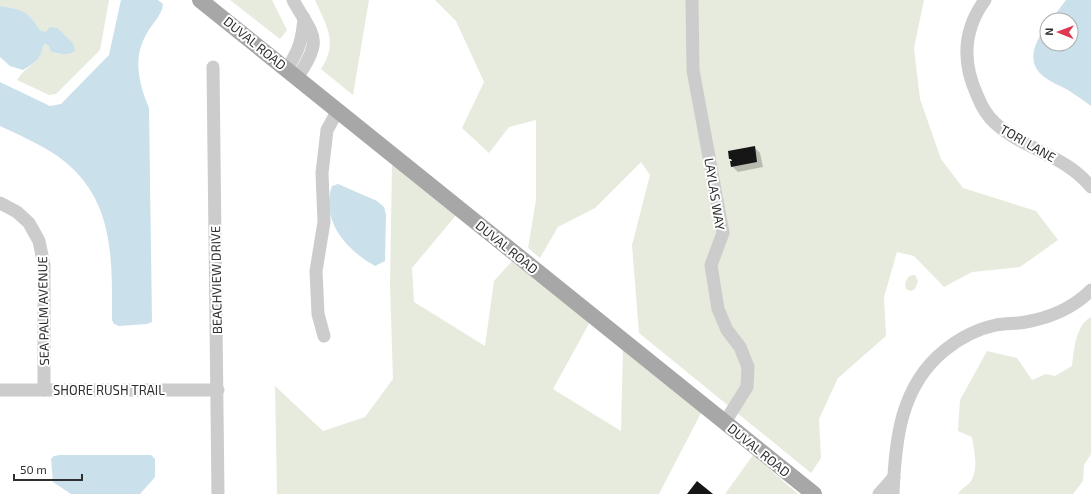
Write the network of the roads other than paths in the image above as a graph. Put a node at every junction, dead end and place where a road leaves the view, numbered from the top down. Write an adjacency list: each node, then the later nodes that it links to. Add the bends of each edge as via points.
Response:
1 (200, 0): 6 (main road, DUVAL ROAD)
2 (292, 0): 6 (street, via 314,34 310,58)
3 (692, 0): 15 (street, LAYLAS WAY, via 693,70 723,233 711,265 718,309 748,366 747,387)
4 (984, 0): 8 (street, TORI LANE, via 970,26 966,55 970,80 985,111 995,123 1068,166)
5 (213, 67): 14 (street, BEACHVIEW DRIVE)
6 (292, 73): 7 (main road, DUVAL ROAD)
7 (342, 113): 11 (street, via 330,122 327,130 322,173 324,222 316,271 318,314); 15 (main road, DUVAL ROAD)
8 (1091, 187)
9 (0, 203): 13 (street, SEA PALM AVENUE, via 17,212 29,223 39,241 44,265)
10 (1091, 290): 16 (street, via 1078,301 1049,316 994,326 970,334 937,356 920,377 906,405 896,442)
11 (324, 336)
12 (0, 390): 13 (street, SHORE RUSH TRAIL)
13 (44, 390): 14 (street, SHORE RUSH TRAIL)
14 (218, 390): 17 (street, BEACHVIEW DRIVE)
15 (725, 422): 18 (main road, DUVAL ROAD)
16 (894, 477): 19 (street); 20 (street)
17 (218, 494)
18 (814, 494)
19 (879, 494)
20 (893, 494)

